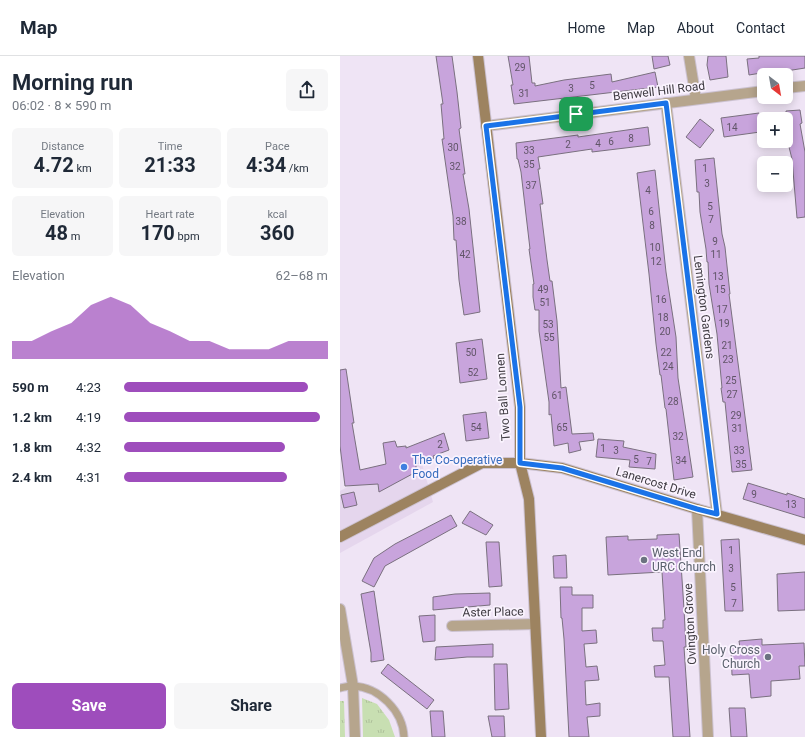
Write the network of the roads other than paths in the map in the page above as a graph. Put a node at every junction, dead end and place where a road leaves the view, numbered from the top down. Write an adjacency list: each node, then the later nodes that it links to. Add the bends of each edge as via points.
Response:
1 (478, 56): 8 (main road, Two Ball Lonnen)
2 (689, 56): 6 (street)
3 (805, 86): 4 (street)
4 (793, 87)
5 (757, 92): 6 (street, Benwell Hill Road)
6 (696, 99): 7 (street, Benwell Hill Road)
7 (666, 103): 8 (street, Benwell Hill Road); 11 (street, Lemington Gardens)
8 (486, 126): 9 (main road, Two Ball Lonnen, via 520,407)
9 (520, 463): 10 (main road, Lanercost Drive, via 562,468); 12 (main road, Lanercost Drive, via 482,464); 15 (main road, Two Ball Lonnen, via 529,499)
10 (697, 509): 11 (main road, Lanercost Drive); 22 (street, Ovington Grove)
11 (717, 514): 13 (main road, Lanercost Drive)
12 (340, 537)
13 (805, 540)
14 (340, 609): 17 (street)
15 (535, 624): 16 (street, Aster Place); 21 (main road, Two Ball Lonnen)
16 (452, 626)
17 (353, 686): 18 (lane); 19 (street); 20 (lane, via 371,690 386,699 398,713)
18 (340, 688)
19 (355, 737)
20 (404, 737)
21 (541, 737)
22 (708, 737)

